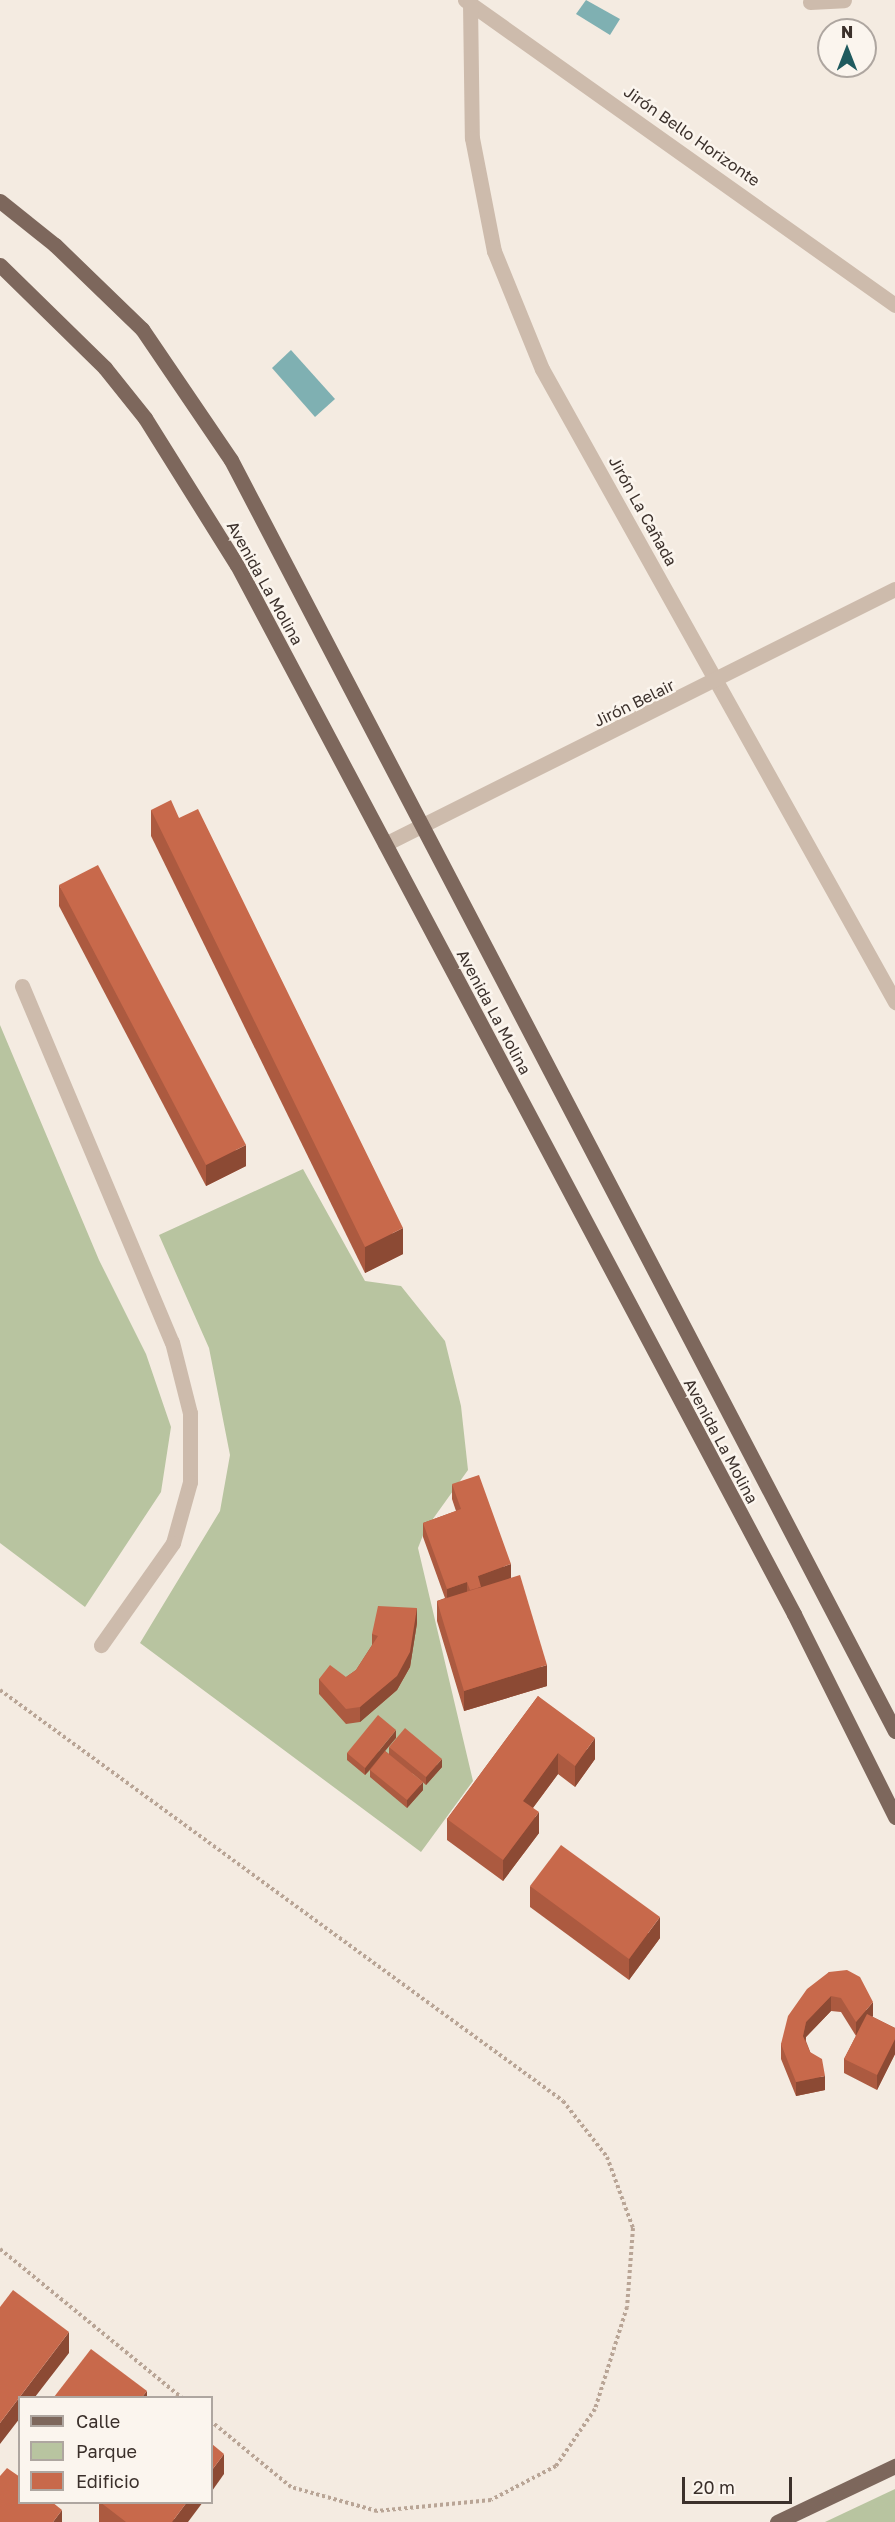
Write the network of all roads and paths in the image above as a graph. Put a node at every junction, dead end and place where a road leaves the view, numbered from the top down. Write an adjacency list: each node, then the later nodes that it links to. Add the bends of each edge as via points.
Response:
1 (844, 0): 3 (street)
2 (468, 1): 6 (street, Jirón Bello Horizonte); 8 (street, Jirón La Cañada, via 472,138 494,250 542,369)
3 (810, 2)
4 (0, 201): 9 (main road, Avenida La Molina, via 97,283 172,370 261,512)
5 (0, 266): 10 (main road, Avenida La Molina, via 72,333 145,418 237,565)
6 (895, 306)
7 (895, 589): 8 (street, Jirón Belair)
8 (718, 681): 9 (street, Jirón Belair); 12 (street, Jirón La Cañada)
9 (422, 825): 10 (street, Jirón Belair); 15 (main road, Avenida La Molina)
10 (385, 844): 16 (main road, Avenida La Molina, via 794,1614)
11 (22, 986): 13 (street, via 172,1342 190,1413 190,1482 173,1543)
12 (895, 1002)
13 (100, 1645)
14 (0, 1690): 19 (path, via 562,2101 607,2157 633,2228 627,2307 595,2409 556,2466 491,2500 377,2511 291,2487)
15 (895, 1731)
16 (895, 1817)
17 (0, 2249): 18 (path)
18 (181, 2396)
19 (213, 2423)
20 (895, 2466): 21 (main road)
21 (777, 2522)

